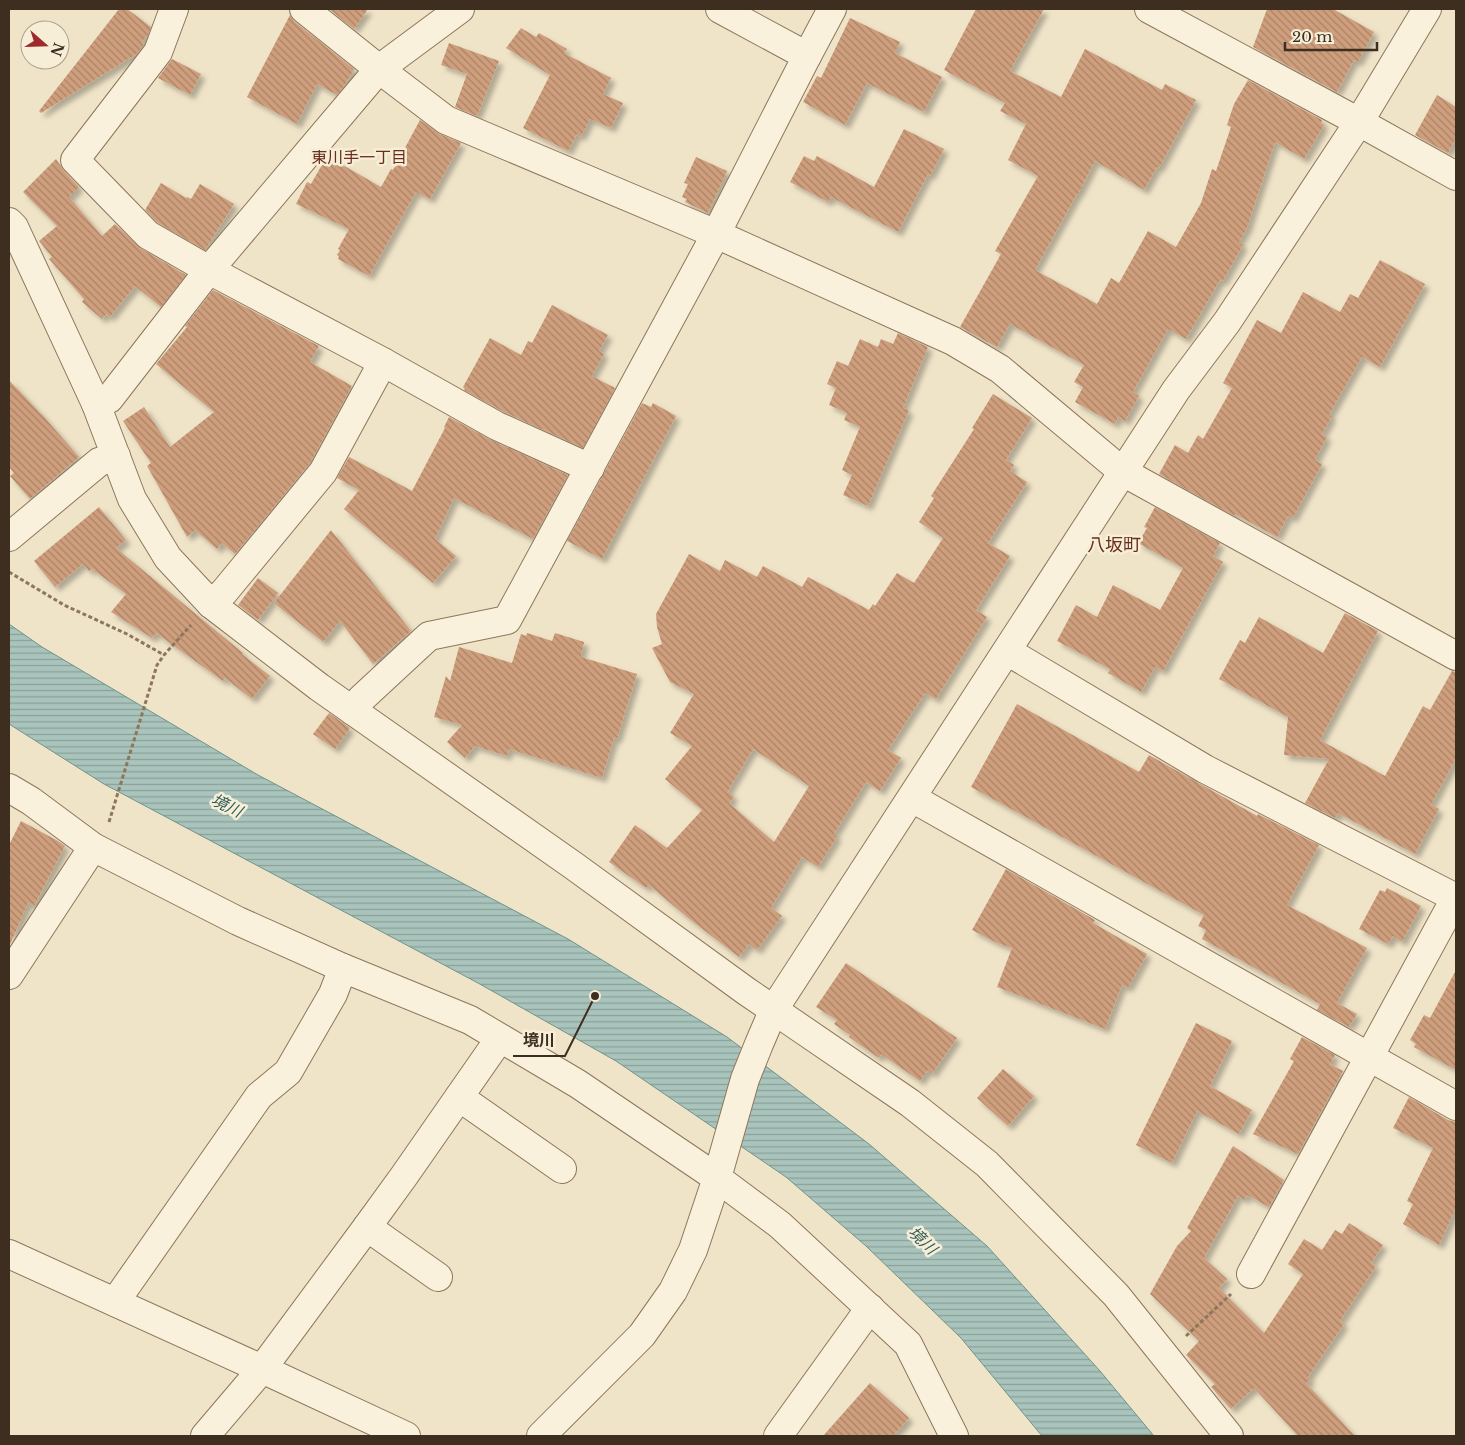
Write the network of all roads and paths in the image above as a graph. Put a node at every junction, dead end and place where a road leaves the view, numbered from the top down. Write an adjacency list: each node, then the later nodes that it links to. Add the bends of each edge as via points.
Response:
1 (174, 9): 14 (street, via 158,52 75,160 148,235)
2 (304, 9): 9 (street)
3 (460, 9): 9 (street)
4 (720, 9): 8 (street)
5 (832, 9): 8 (street)
6 (1149, 9): 10 (street)
7 (1427, 9): 10 (street)
8 (807, 56): 13 (street)
9 (379, 69): 13 (street, via 446,120); 14 (street)
10 (1359, 122): 11 (street); 19 (street)
11 (1456, 176)
12 (9, 222): 16 (street)
13 (716, 234): 18 (street); 19 (street, via 953,341 1000,369)
14 (209, 270): 15 (street); 16 (street, via 110,398)
15 (383, 362): 18 (street, via 497,426); 22 (street, via 324,472)
16 (96, 404): 17 (street)
17 (116, 456): 20 (street, via 99,462); 22 (street, via 132,499 168,558)
18 (590, 468): 26 (street, via 507,620 429,636 361,699)
19 (1123, 472): 23 (street); 25 (street)
20 (9, 538)
21 (9, 572): 24 (path, via 64,605)
22 (211, 604): 24 (path); 26 (street)
23 (1007, 651): 28 (street); 30 (street, via 1205,769)
24 (164, 655): 29 (path, via 157,666)
25 (1456, 656)
26 (354, 711): 33 (street)
27 (9, 788): 29 (street)
28 (912, 798): 33 (street); 35 (street)
29 (100, 838): 31 (street, via 238,921); 32 (street)
30 (1456, 898): 35 (street)
31 (343, 968): 34 (street, via 470,1020); 44 (street, via 333,994 288,1072 259,1096)
32 (9, 975)
33 (774, 1009): 39 (street, via 746,1079); 46 (street, via 910,1103 987,1164 1116,1296)
34 (500, 1038): 36 (street); 39 (street)
35 (1369, 1057): 37 (street); 42 (street)
36 (459, 1097): 38 (street); 40 (street)
37 (1456, 1106)
38 (562, 1169)
39 (719, 1170): 45 (street); 50 (street, via 693,1250 673,1291 642,1335)
40 (367, 1227): 43 (street); 47 (street)
41 (9, 1254): 44 (street)
42 (1251, 1274): 46 (path)
43 (438, 1278)
44 (115, 1302): 47 (street)
45 (870, 1308): 51 (street); 52 (street, via 908,1344)
46 (1166, 1356): 53 (street)
47 (262, 1369): 48 (street); 49 (street)
48 (205, 1436)
49 (406, 1436)
50 (541, 1436)
51 (778, 1436)
52 (954, 1436)
53 (1229, 1436)

